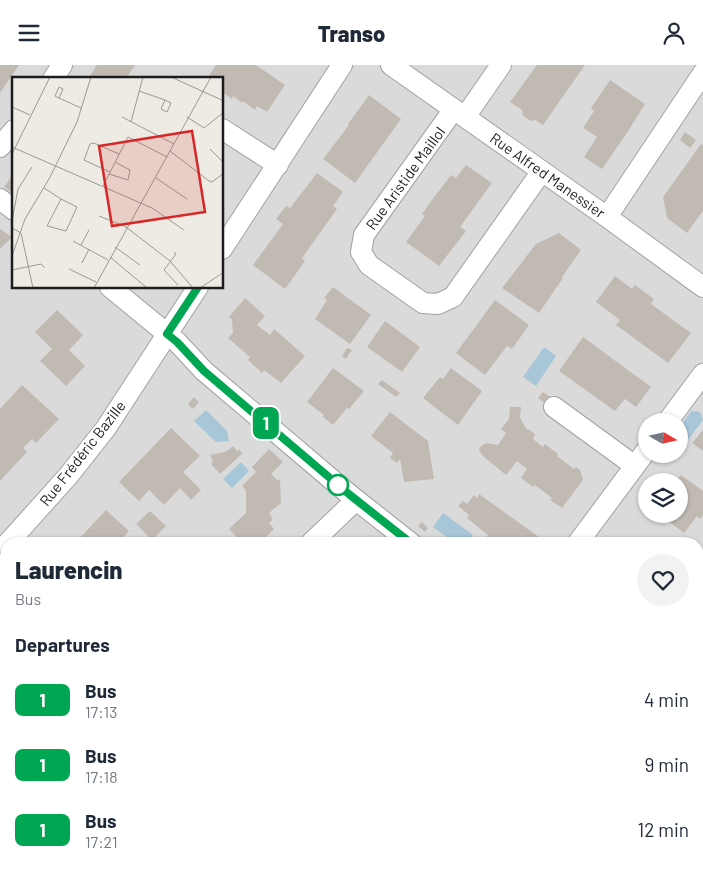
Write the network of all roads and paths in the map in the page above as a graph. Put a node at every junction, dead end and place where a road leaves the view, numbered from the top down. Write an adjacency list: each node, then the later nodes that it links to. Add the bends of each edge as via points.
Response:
1 (62, 65): 6 (street)
2 (342, 65): 11 (street)
3 (391, 65): 7 (street, Rue Alfred Manessier)
4 (501, 65): 7 (street, Rue Aristide Maillol)
5 (703, 73): 15 (street)
6 (54, 77)
7 (460, 113): 12 (street, Rue Alfred Manessier); 12 (street, Rue Aristide Maillol, via 364,235 361,252 369,265 423,303 438,304 454,297)
8 (224, 130): 11 (street)
9 (12, 132): 10 (street)
10 (0, 147)
11 (278, 165): 16 (street)
12 (542, 171): 15 (street, Rue Alfred Manessier)
13 (0, 199): 14 (street)
14 (12, 208)
15 (607, 217): 17 (street, Rue Alfred Manessier)
16 (224, 246)
17 (703, 287)
18 (112, 289): 20 (street)
19 (197, 289): 20 (street, Rue Frédéric Bazille)
20 (167, 334): 26 (street, via 204,371); 27 (street, Rue Frédéric Bazille, via 106,428)
21 (703, 373): 23 (street)
22 (554, 407): 24 (street)
23 (674, 413)
24 (638, 457)
25 (638, 463): 30 (street)
26 (356, 500): 28 (street); 29 (street)
27 (13, 537)
28 (317, 537)
29 (403, 537)
30 (582, 537)

